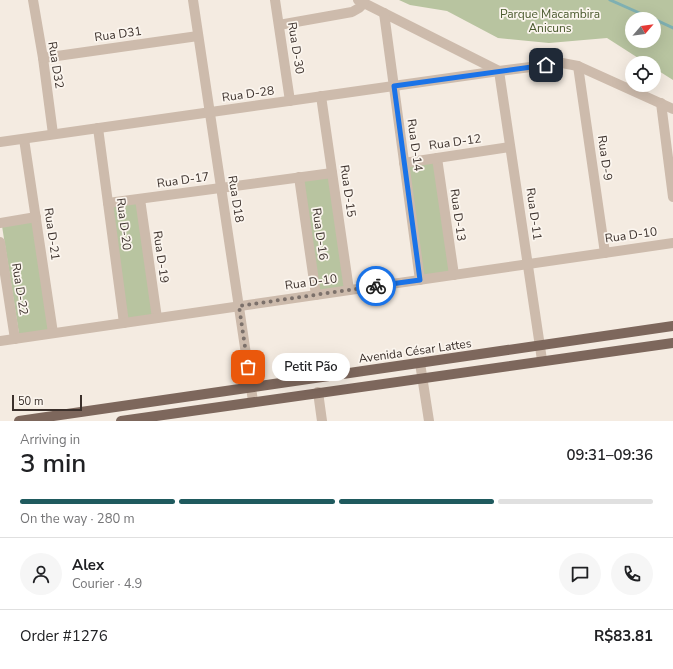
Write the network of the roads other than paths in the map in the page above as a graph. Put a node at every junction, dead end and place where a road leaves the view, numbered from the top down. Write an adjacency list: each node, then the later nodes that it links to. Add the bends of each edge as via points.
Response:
1 (33, 0): 8 (street, Rua D32)
2 (192, 0): 7 (street, Rua D18)
3 (275, 0): 6 (street, Rua D-30)
4 (361, 2): 5 (street); 6 (street, via 359,8 352,12)
5 (384, 13): 10 (street); 11 (street, Rua D-14)
6 (279, 25): 13 (street, Rua D-30)
7 (198, 36): 8 (street, Rua D31); 16 (street, Rua D18)
8 (43, 58): 18 (street, Rua D32)
9 (578, 66): 10 (street, Rua D-28, via 562,63); 14 (street, Rua D-28); 35 (street, Rua D-9)
10 (499, 71): 11 (street, Rua D-28); 21 (street, Rua D-11)
11 (394, 86): 12 (street, Rua D-28); 23 (street, Rua D-14)
12 (321, 96): 13 (street, Rua D-28); 25 (street, Rua D-15)
13 (290, 101): 16 (street, Rua D-28)
14 (661, 103): 15 (street, Rua D-28); 24 (street)
15 (673, 109)
16 (210, 112): 17 (street, Rua D-28); 27 (street, Rua D18)
17 (98, 128): 18 (street, Rua D-28); 30 (street, Rua D-20)
18 (53, 134): 19 (street, Rua D-28)
19 (24, 139): 20 (street, Rua D-28); 31 (street, Rua D-21)
20 (0, 142)
21 (510, 147): 22 (street, Rua D-12); 36 (street, Rua D-11)
22 (437, 158): 23 (street, Rua D-12); 37 (street, Rua D-13)
23 (404, 163): 38 (street, Rua D-14)
24 (671, 168): 28 (street)
25 (332, 173): 26 (street, Rua D-17); 39 (street, Rua D-15)
26 (299, 177): 27 (street, Rua D-17); 40 (street, Rua D-16)
27 (221, 188): 29 (street, Rua D-17); 41 (street, Rua D18)
28 (673, 197)
29 (140, 199): 30 (street, Rua D-17); 42 (street, Rua D-19)
30 (108, 203): 43 (street, Rua D-20)
31 (36, 218): 32 (street); 45 (street, Rua D-21)
32 (0, 223)
33 (0, 242): 46 (street, Rua D-22)
34 (673, 242): 35 (street, Rua D-10)
35 (605, 252): 36 (street, Rua D-10)
36 (528, 264): 37 (street, Rua D-10); 49 (street, Rua D-11)
37 (454, 275): 38 (street, Rua D-10)
38 (420, 280): 39 (street, Rua D-10)
39 (349, 290): 40 (street, Rua D-10)
40 (316, 295): 41 (street, Rua D-10)
41 (239, 306): 42 (street, Rua D-10); 53 (street, Rua D18)
42 (157, 318): 43 (street, Rua D-10)
43 (124, 323): 45 (street, Rua D-10)
44 (673, 326): 49 (main road, Avenida César Lattes)
45 (53, 333): 46 (street, Rua D-10)
46 (15, 339): 47 (street, Rua D-10)
47 (0, 341)
48 (673, 343): 50 (main road)
49 (540, 345): 50 (street, Rua D-11); 51 (main road, Avenida César Lattes)
50 (542, 360): 52 (main road)
51 (420, 363): 52 (street); 53 (main road, Avenida César Lattes)
52 (422, 378): 54 (main road); 60 (street)
53 (251, 387): 55 (street, Rua D18); 56 (main road, Avenida César Lattes)
54 (318, 392): 55 (main road); 59 (street)
55 (254, 401): 58 (main road)
56 (46, 419): 57 (main road, Avenida César Lattes)
57 (19, 421)
58 (121, 421)
59 (322, 421)
60 (429, 421)

